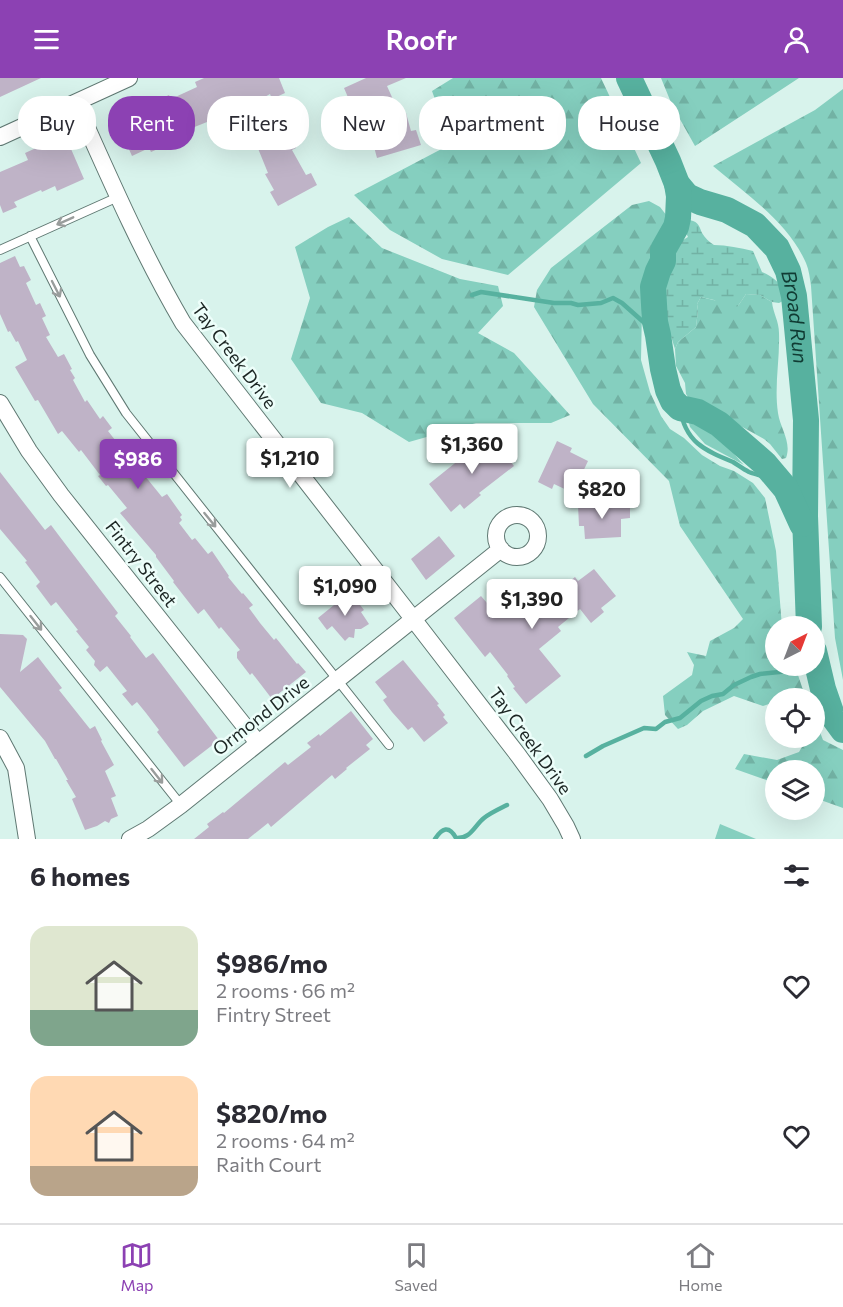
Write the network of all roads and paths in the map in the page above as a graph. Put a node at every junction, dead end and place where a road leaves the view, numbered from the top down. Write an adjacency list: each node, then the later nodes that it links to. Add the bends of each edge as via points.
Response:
1 (129, 78): 2 (street)
2 (91, 96)
3 (18, 129): 4 (street)
4 (0, 137)
5 (96, 148): 6 (street, Tay Creek Drive)
6 (118, 197): 7 (lane, one-way to 7); 12 (street, Tay Creek Drive, via 183,323)
7 (30, 236): 8 (lane); 13 (lane, one-way to 13, via 90,355 126,413)
8 (0, 250)
9 (0, 403): 15 (street, Fintry Street, via 61,495)
10 (501, 549): 12 (street, Ormond Drive)
11 (0, 577): 17 (lane, one-way to 17)
12 (414, 620): 13 (street, Ormond Drive); 20 (street, Tay Creek Drive, via 550,799)
13 (338, 680): 15 (street, Ormond Drive); 16 (lane)
14 (0, 738): 18 (street, via 16,768)
15 (258, 743): 17 (street, Ormond Drive)
16 (389, 745)
17 (181, 805): 19 (street, Ormond Drive)
18 (27, 839)
19 (130, 839)
20 (572, 839)

